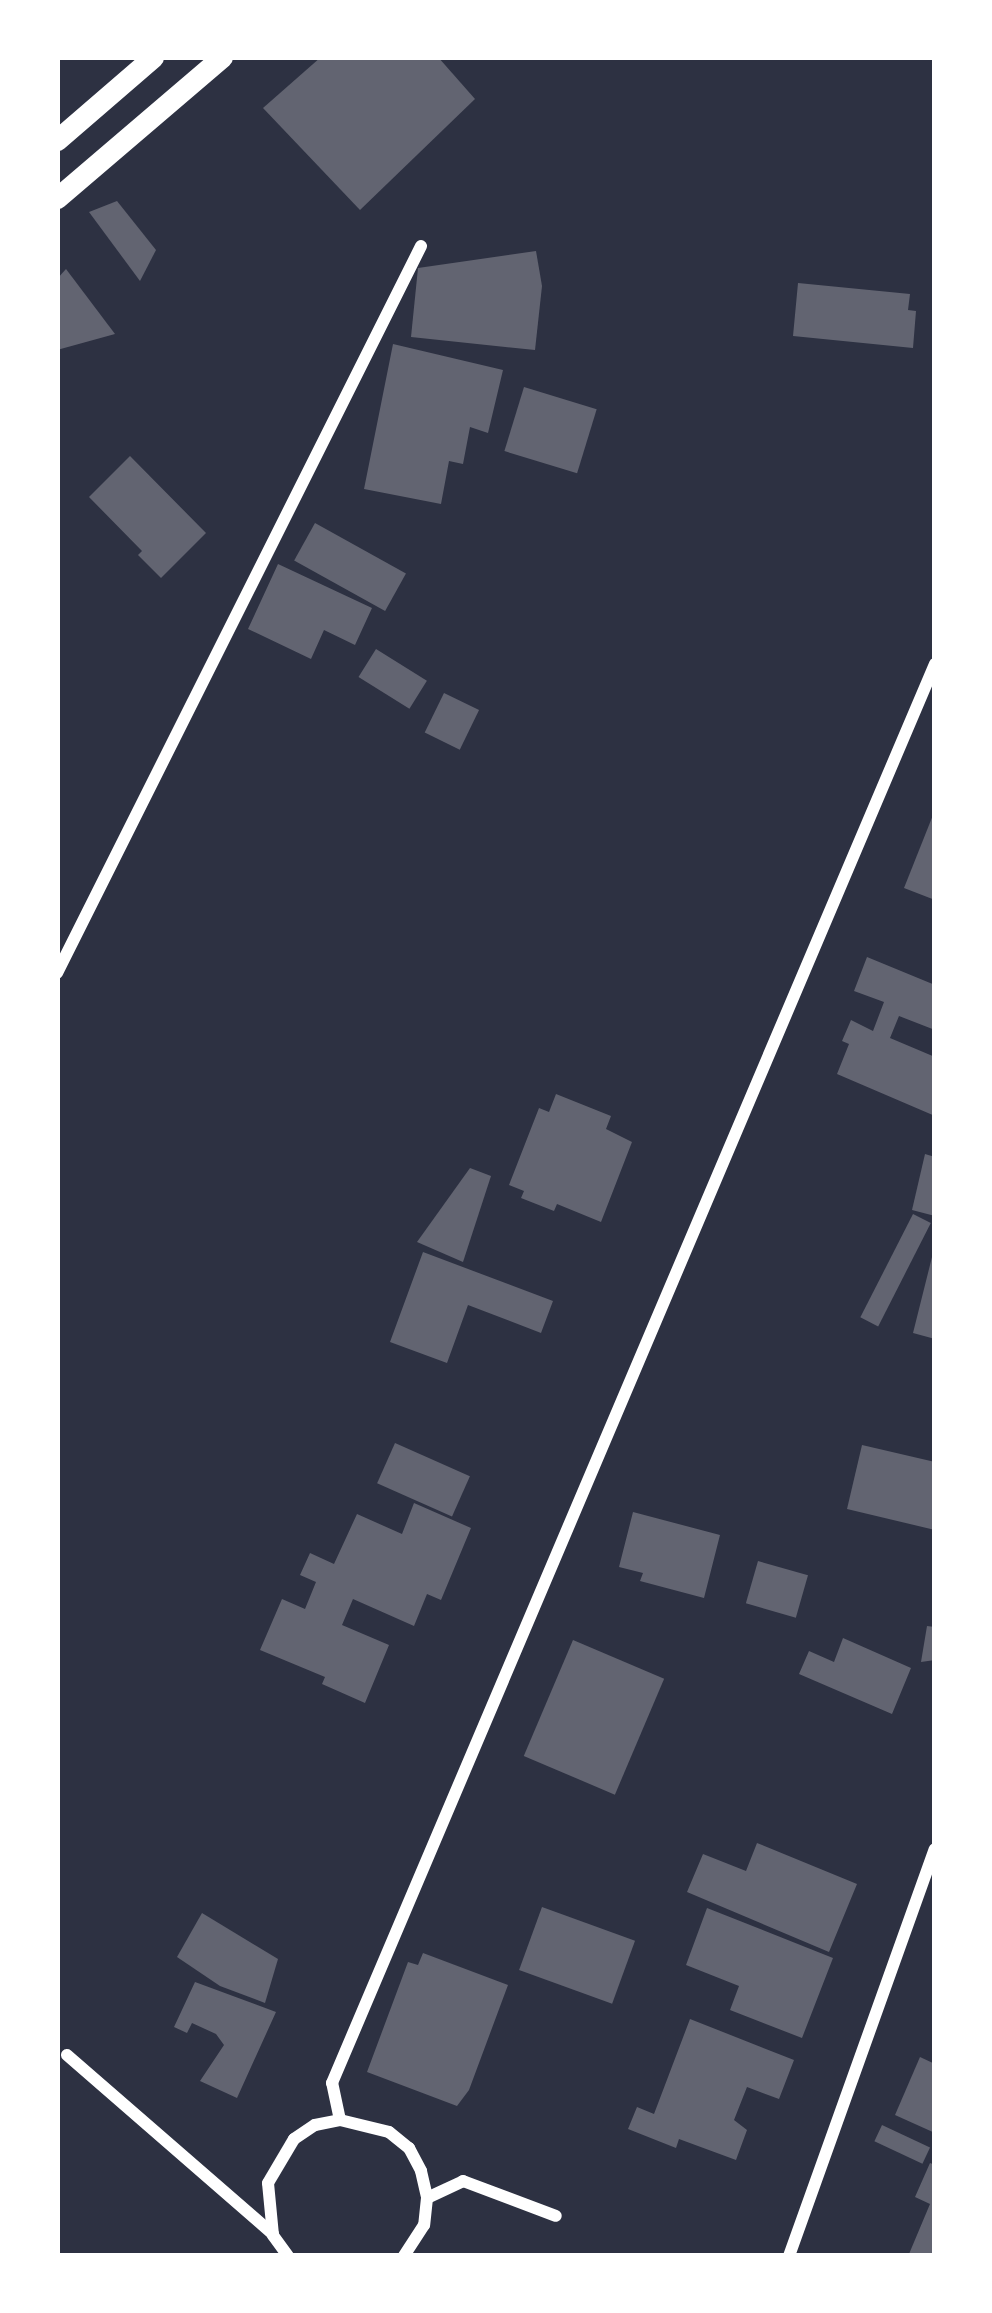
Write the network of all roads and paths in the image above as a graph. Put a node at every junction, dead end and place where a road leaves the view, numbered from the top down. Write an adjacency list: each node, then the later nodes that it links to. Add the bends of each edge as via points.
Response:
1 (153, 57): 3 (street)
2 (222, 57): 4 (street)
3 (57, 140)
4 (57, 198)
5 (421, 246): 7 (street)
6 (935, 664): 10 (street, via 332,2083)
7 (57, 973)
8 (935, 1849): 16 (street)
9 (67, 2055): 13 (street)
10 (340, 2120): 11 (street, via 389,2132 409,2148); 13 (street, via 315,2126 277,2159 268,2182)
11 (427, 2198): 12 (street, via 463,2181); 15 (street, via 424,2225)
12 (556, 2216)
13 (273, 2235): 14 (street)
14 (288, 2256)
15 (404, 2256)
16 (789, 2256)

